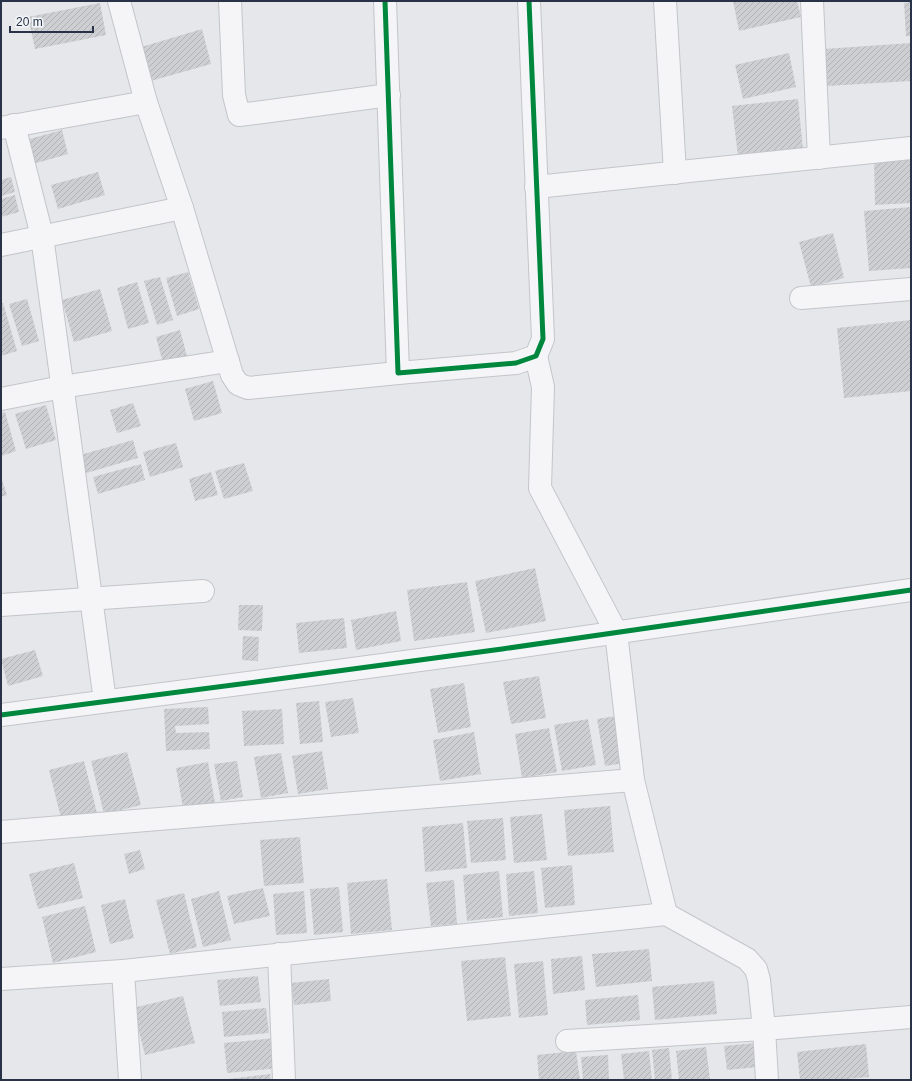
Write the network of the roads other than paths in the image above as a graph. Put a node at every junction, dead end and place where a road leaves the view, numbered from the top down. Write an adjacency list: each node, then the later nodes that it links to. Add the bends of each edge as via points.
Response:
1 (119, 1): 8 (street)
2 (230, 1): 7 (street, via 234,95 239,115)
3 (385, 1): 7 (street)
4 (529, 1): 13 (street)
5 (665, 1): 12 (street)
6 (812, 1): 11 (street)
7 (389, 95): 21 (street)
8 (146, 102): 9 (street); 14 (street)
9 (7, 127): 15 (street)
10 (911, 148): 11 (street)
11 (819, 158): 12 (street)
12 (675, 173): 13 (street)
13 (536, 187): 19 (street, via 543,339)
14 (182, 208): 15 (street); 20 (street)
15 (42, 236): 16 (street); 22 (street)
16 (1, 245)
17 (911, 289): 18 (street)
18 (801, 298)
19 (536, 356): 21 (street, via 516,363); 28 (street, via 543,387 540,488)
20 (228, 361): 21 (street, via 238,384 248,388); 22 (street)
21 (398, 374)
22 (62, 387): 23 (street); 26 (street)
23 (1, 399)
24 (911, 590): 28 (street)
25 (203, 591): 26 (street)
26 (91, 599): 27 (street); 29 (street)
27 (1, 605)
28 (616, 632): 29 (street); 31 (street)
29 (105, 701): 30 (street)
30 (1, 715)
31 (633, 780): 32 (street); 33 (street)
32 (1, 832)
33 (666, 914): 34 (street); 38 (street, via 747,959 756,969)
34 (279, 954): 35 (street); 41 (street)
35 (123, 971): 36 (street); 40 (street)
36 (1, 979)
37 (911, 1017): 38 (street)
38 (764, 1029): 39 (street); 42 (street)
39 (567, 1041)
40 (130, 1080)
41 (284, 1080)
42 (766, 1080)

